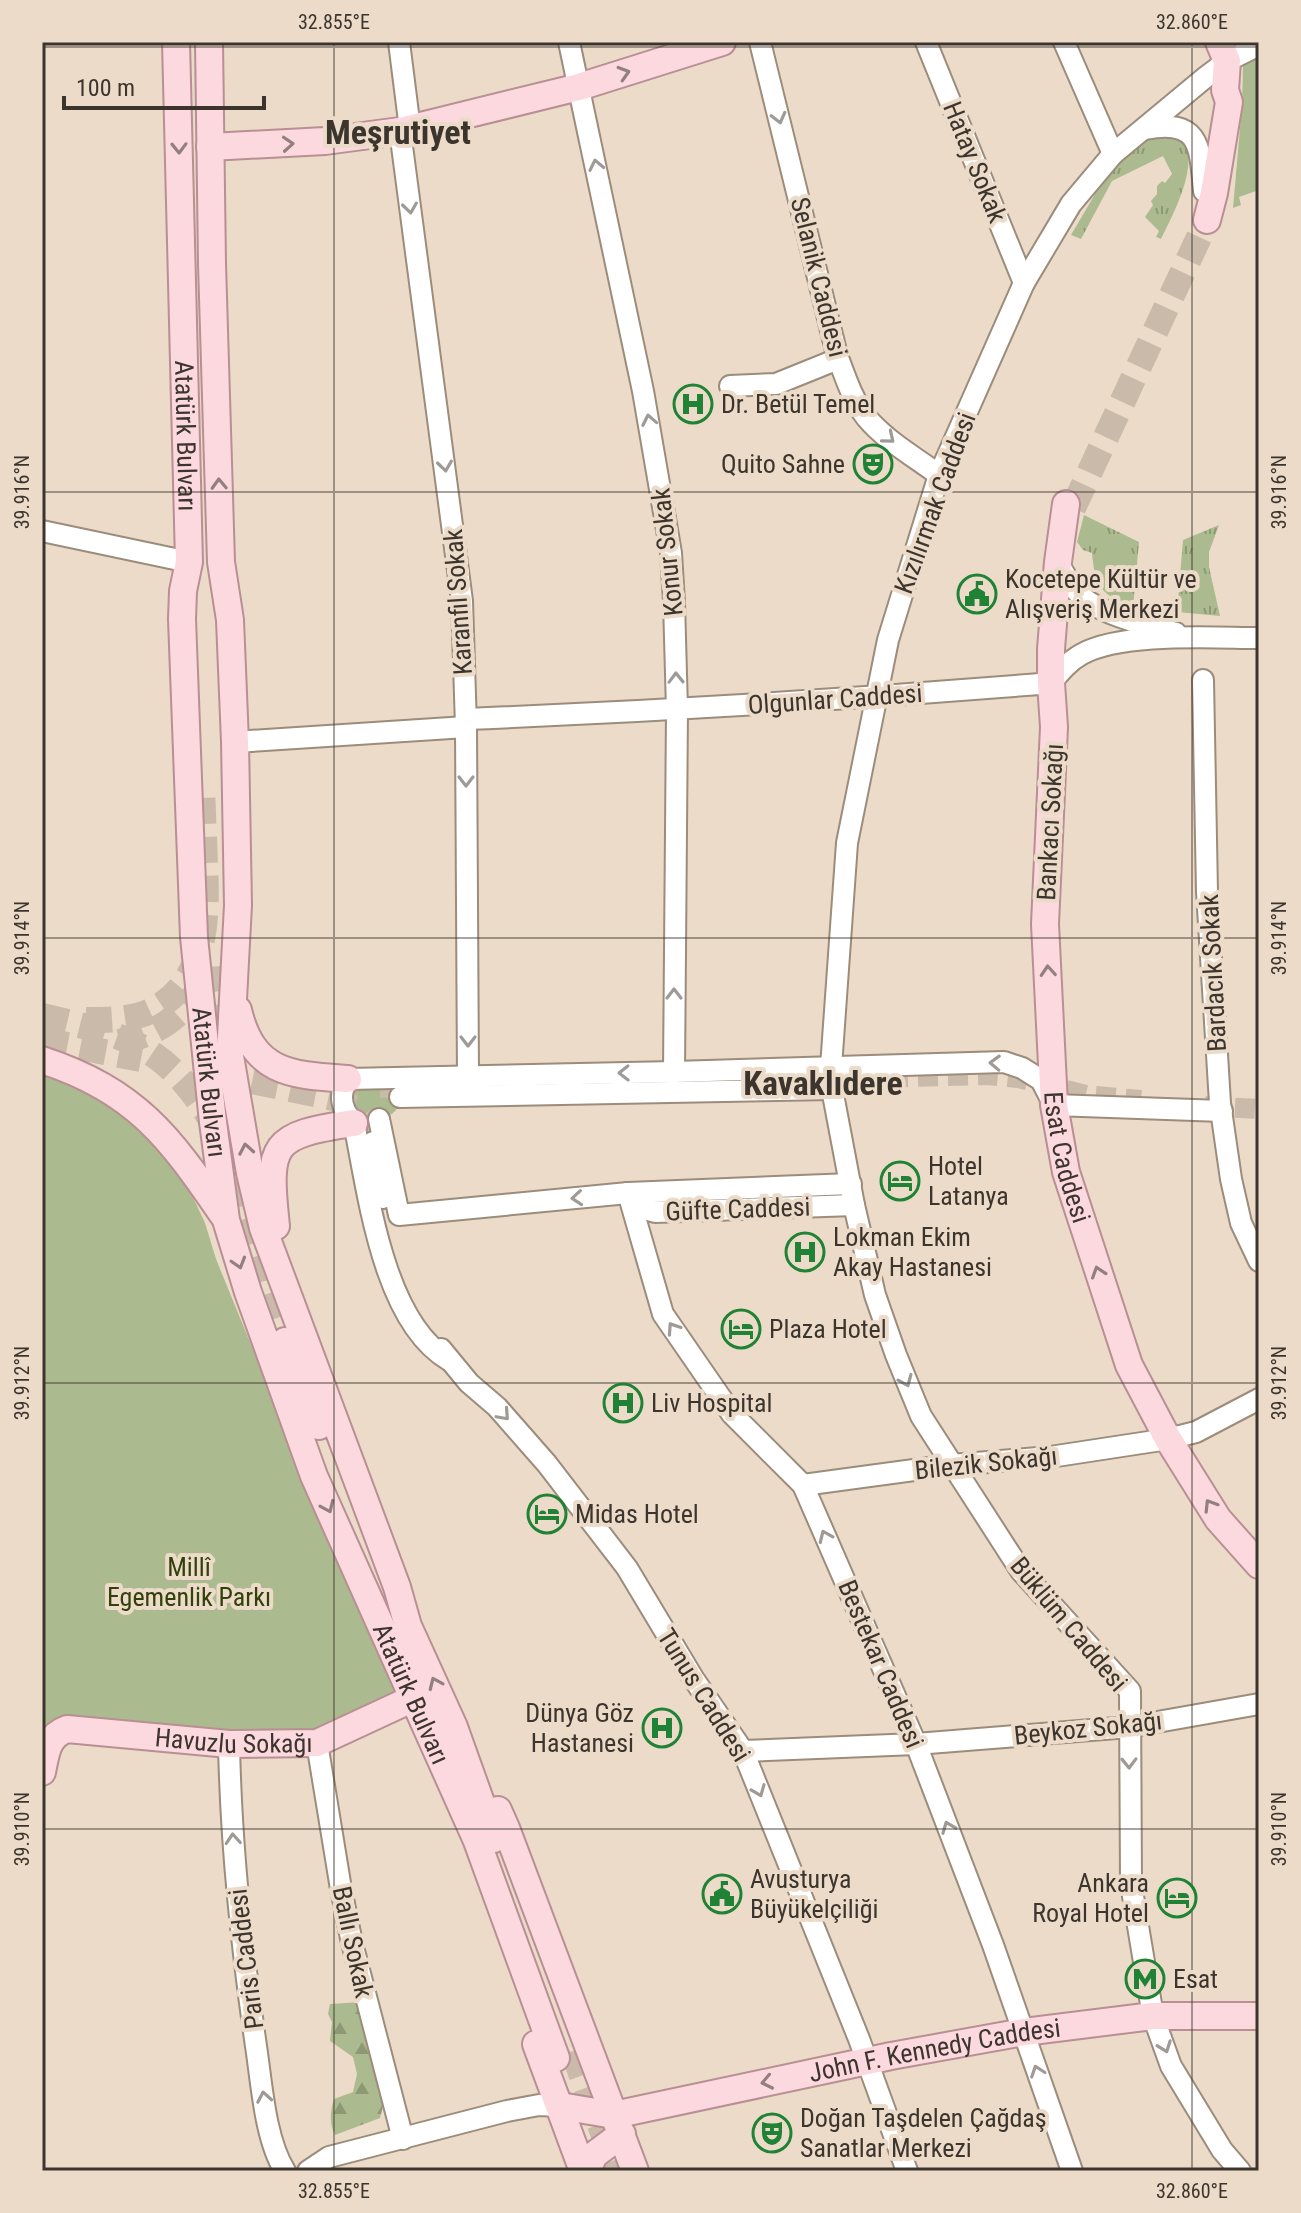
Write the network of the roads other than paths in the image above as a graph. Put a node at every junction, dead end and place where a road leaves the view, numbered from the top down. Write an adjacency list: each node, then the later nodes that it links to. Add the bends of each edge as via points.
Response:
1 (176, 42): 25 (main road, Atatürk Bulvarı, one-way to 25)
2 (209, 42): 15 (main road, Atatürk Bulvarı)
3 (399, 42): 14 (street, Karanfil Sokak)
4 (569, 42): 11 (street, Konur Sokak)
5 (722, 42): 11 (main road, one-way to 5)
6 (760, 42): 19 (street, Selanik Caddesi, one-way to 19)
7 (926, 42): 18 (street, Hatay Sokak)
8 (1064, 42): 16 (street)
9 (1259, 45): 10 (street, Kızılırmak Caddesi)
10 (1223, 51): 12 (main road); 13 (street, Kızılırmak Caddesi)
11 (579, 87): 14 (main road); 32 (street, Konur Sokak, one-way to 11, via 671,553 658,469)
12 (1225, 90): 17 (main road); 17 (main road, via 1229,102 1214,193 1202,221)
13 (1144, 129): 16 (street, Kızılırmak Caddesi); 17 (street, via 1170,125 1187,132 1200,153)
14 (405, 130): 15 (main road, one-way to 14, via 325,141); 33 (street, Karanfil Sokak, one-way to 33, via 460,579)
15 (210, 147): 26 (main road, Atatürk Bulvarı, one-way to 15)
16 (1113, 154): 18 (street, Kızılırmak Caddesi, via 1071,204)
17 (1204, 191)
18 (1024, 283): 21 (street, Kızılırmak Caddesi)
19 (838, 359): 20 (street, via 776,384); 21 (street, Selanik Caddesi, one-way to 21, via 865,415)
20 (730, 386)
21 (939, 475): 31 (street, Kızılırmak Caddesi)
22 (1069, 506): 24 (main road, Bankacı Sokağı)
23 (42, 531): 25 (street)
24 (1060, 551): 27 (street, via 1072,586 1090,602); 30 (main road, Bankacı Sokağı)
25 (189, 562): 35 (main road); 54 (main road, Atatürk Bulvarı, via 182,619 194,937)
26 (221, 562): 34 (main road, Atatürk Bulvarı, via 230,620); 36 (main road, via 216,622 224,884)
27 (1192, 637): 28 (street); 30 (street, via 1098,647 1072,660)
28 (1259, 638)
29 (1203, 680): 47 (street, Bardacık Sokak, via 1207,892)
30 (1051, 683): 31 (street, Olgunlar Caddesi); 46 (main road, Bankacı Sokağı, one-way to 30, via 1045,924 1054,727)
31 (875, 698): 32 (street, Olgunlar Caddesi); 39 (street, Kızılırmak Caddesi, via 847,843)
32 (677, 710): 33 (street, Olgunlar Caddesi); 40 (street, Konur Sokak, one-way to 32)
33 (466, 723): 34 (street, Olgunlar Caddesi); 41 (street, Karanfil Sokak, one-way to 41)
34 (235, 742): 37 (main road, Atatürk Bulvarı, via 238,905)
35 (202, 788)
36 (216, 952)
37 (232, 982): 43 (main road, via 248,1041 268,1062 302,1075); 56 (main road, Atatürk Bulvarı, one-way to 37, via 256,1202 230,1056)
38 (42, 1060): 54 (main road, via 102,1084 141,1112 189,1165)
39 (831, 1067): 40 (street, Esat Caddesi); 44 (street, Kızılırmak Caddesi); 46 (street, Esat Caddesi, one-way to 39, via 1041,1080 1004,1062)
40 (674, 1072): 41 (street, Esat Caddesi, one-way to 41)
41 (468, 1077): 42 (street, Esat Caddesi)
42 (381, 1078): 43 (street, Esat Caddesi); 45 (street)
43 (348, 1079): 48 (street, via 343,1086 344,1111)
44 (832, 1089): 45 (street); 50 (street, Büklüm Caddesi)
45 (400, 1097): 48 (street, via 399,1108 391,1114)
46 (1054, 1105): 47 (street); 62 (main road, Esat Caddesi, one-way to 46, via 1129,1365 1066,1172)
47 (1222, 1111): 55 (street, Bardacık Sokak, via 1241,1223)
48 (366, 1121): 51 (street, Güfte Caddesi, one-way to 48, via 399,1215); 56 (main road, via 294,1135 277,1154 271,1170); 60 (street, Tunus Caddesi, via 383,1259 408,1318 434,1352)
49 (373, 1142): 60 (street, Tunus Caddesi, via 394,1257 416,1312)
50 (851, 1184): 52 (street, Güfte Caddesi); 53 (street, Büklüm Caddesi)
51 (628, 1193): 52 (street, Güfte Caddesi); 64 (street, Bestekar Caddesi, one-way to 51, via 732,1414 663,1314)
52 (738, 1200): 53 (street, Güfte Caddesi)
53 (854, 1205): 63 (street, Büklüm Caddesi, one-way to 63, via 875,1295 896,1355 921,1416)
54 (226, 1220): 58 (main road, Atatürk Bulvarı, one-way to 58)
55 (1259, 1261)
56 (281, 1277): 57 (main road, Atatürk Bulvarı)
57 (295, 1312): 58 (main road, via 273,1311); 66 (main road, Atatürk Bulvarı)
58 (260, 1326): 67 (main road, Atatürk Bulvarı, one-way to 67, via 314,1476)
59 (285, 1341): 66 (main road, via 382,1589)
60 (449, 1360): 73 (street, Tunus Caddesi, one-way to 73, via 547,1464 627,1568)
61 (1259, 1399): 62 (street, Bilezik Sokağı, via 1196,1432)
62 (1168, 1439): 63 (street, Bilezik Sokağı); 65 (main road, Esat Caddesi, one-way to 62, via 1218,1519)
63 (951, 1465): 64 (street, Bilezik Sokağı); 69 (street, Büklüm Caddesi, via 1021,1571 1130,1691)
64 (803, 1485): 72 (street, Bestekar Caddesi, one-way to 64)
65 (1259, 1565)
66 (408, 1626): 78 (main road, Atatürk Bulvarı, one-way to 66, via 506,1828 465,1755)
67 (414, 1698): 70 (main road, Havuzlu Sokağı); 78 (main road, Atatürk Bulvarı, via 449,1779 464,1852)
68 (1257, 1708): 69 (street, Beykoz Sokağı)
69 (1129, 1727): 72 (street, Beykoz Sokağı); 75 (street, Büklüm Caddesi, one-way to 75, via 1131,1884)
70 (317, 1743): 71 (main road, Havuzlu Sokağı); 82 (street, Ballı Sokak, via 352,1943)
71 (229, 1744): 74 (main road, Havuzlu Sokağı, via 78,1729 57,1732); 83 (street, Paris Caddesi, one-way to 71, via 271,2134 254,2034 236,1876)
72 (916, 1744): 73 (street, Beykoz Sokağı); 77 (street, Bestekar Caddesi, one-way to 72)
73 (743, 1751): 79 (street, Tunus Caddesi, one-way to 79)
74 (42, 1772)
75 (1153, 2016): 76 (main road, John F. Kennedy Caddesi); 77 (main road, John F. Kennedy Caddesi); 91 (street, Büklüm Caddesi, one-way to 91, via 1171,2066)
76 (1259, 2016)
77 (1024, 2032): 79 (main road, John F. Kennedy Caddesi); 90 (street, Bestekar Caddesi, one-way to 77)
78 (567, 2060): 80 (main road); 81 (main road)
79 (868, 2061): 81 (main road, John F. Kennedy Caddesi, one-way to 81); 89 (street, Tunus Caddesi)
80 (560, 2106): 81 (main road); 82 (street, via 507,2111); 85 (main road)
81 (618, 2124): 85 (main road); 88 (main road)
82 (403, 2139): 84 (street, via 329,2157)
83 (285, 2171)
84 (308, 2171)
85 (585, 2171)
86 (612, 2171): 87 (main road)
87 (624, 2171)
88 (635, 2171)
89 (907, 2171)
90 (1072, 2171)
91 (1240, 2171)

